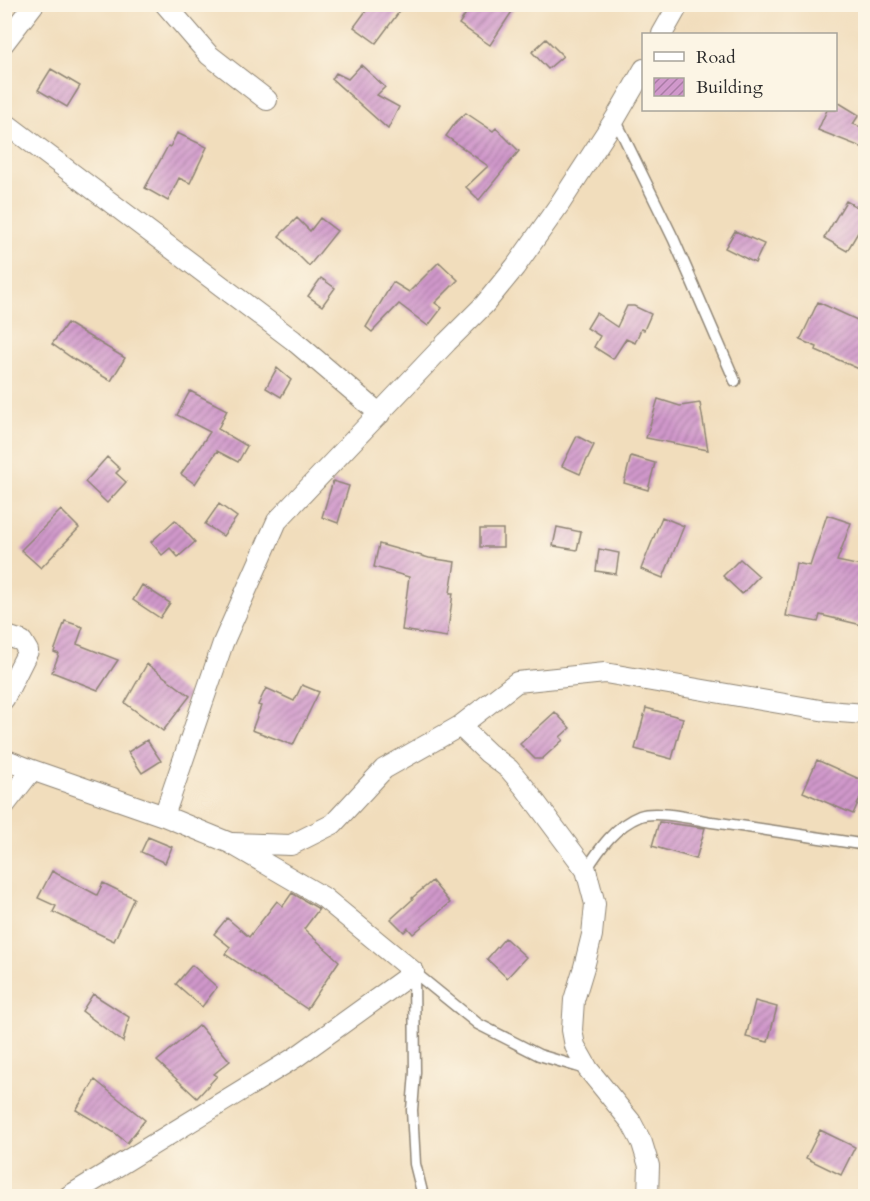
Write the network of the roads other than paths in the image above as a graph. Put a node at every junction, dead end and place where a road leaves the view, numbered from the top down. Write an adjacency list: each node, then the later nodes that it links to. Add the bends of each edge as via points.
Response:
1 (34, 4): 5 (street)
2 (165, 4): 7 (street, via 209,55)
3 (679, 4): 4 (street)
4 (663, 33)
5 (4, 43)
6 (642, 72): 8 (street)
7 (267, 100)
8 (615, 119): 10 (lane, via 674,240); 11 (street, via 515,267)
9 (4, 122): 11 (street, via 293,340)
10 (735, 381)
11 (380, 414): 19 (street, via 277,521 223,643)
12 (4, 635): 13 (street, via 22,641 28,651)
13 (4, 699)
14 (866, 714): 15 (street, via 605,673 517,682)
15 (460, 726): 20 (street, via 384,769 333,824 291,845); 22 (street, via 509,769)
16 (4, 759): 17 (street)
17 (32, 770): 18 (street); 19 (street)
18 (4, 806)
19 (164, 816): 20 (street)
20 (230, 843): 23 (street, via 323,897)
21 (866, 845): 22 (lane, via 648,814 616,831)
22 (586, 870): 24 (street, via 595,904 592,935 574,1000 572,1030 575,1046)
23 (414, 972): 24 (lane, via 478,1024 539,1055); 25 (street, via 296,1057); 26 (lane, via 412,1110 415,1164)
24 (588, 1070): 27 (street, via 631,1122 642,1143 649,1166)
25 (69, 1197)
26 (423, 1197)
27 (648, 1197)

